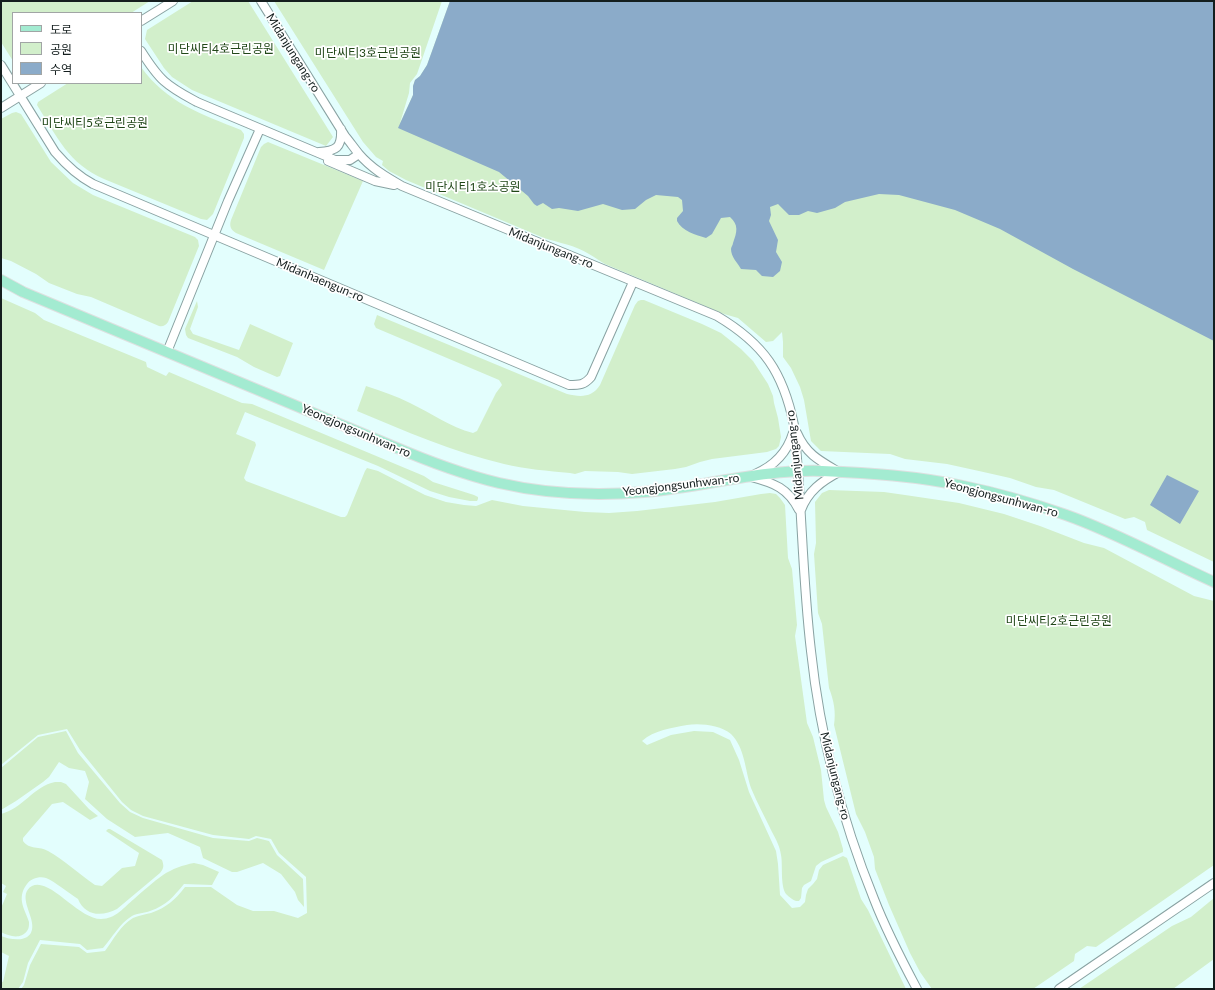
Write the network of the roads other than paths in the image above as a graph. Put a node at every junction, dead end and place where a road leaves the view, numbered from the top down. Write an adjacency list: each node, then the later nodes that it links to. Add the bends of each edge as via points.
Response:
1 (172, 1): 3 (street)
2 (261, 1): 11 (street, Midanjungang-ro)
3 (142, 20)
4 (142, 53): 12 (street, via 164,82 176,90 197,102)
5 (1, 65): 6 (street, Midanhaengun-ro)
6 (12, 83)
7 (13, 84): 9 (street, Midanhaengun-ro)
8 (39, 84): 9 (street)
9 (20, 96): 10 (street); 16 (street, Midanhaengun-ro, via 55,152 80,177)
10 (1, 108)
11 (340, 128): 13 (street, via 340,143 337,148); 14 (street, Midanjungang-ro)
12 (260, 129): 13 (street); 16 (street)
13 (314, 152): 14 (street, via 334,160 350,160); 15 (street, via 330,162 375,181)
14 (359, 154): 15 (street, Midanjungang-ro, via 386,178)
15 (402, 186): 18 (street, Midanjungang-ro)
16 (214, 235): 18 (street, Midanhaengun-ro, via 569,385 579,385 591,377); 19 (street)
17 (1, 280): 19 (main road, Yeongjongsunhwan-ro, via 23,292)
18 (633, 282): 20 (street, Midanjungang-ro, via 717,316 748,338 773,367 782,384)
19 (167, 352): 23 (main road, Yeongjongsunhwan-ro, via 434,463 500,483 605,494 681,488)
20 (794, 428): 21 (street, Midanjungang-ro); 22 (street, via 807,451); 23 (street, via 786,450 778,459 761,471)
21 (798, 472): 22 (main road, Yeongjongsunhwan-ro); 23 (main road, Yeongjongsunhwan-ro); 24 (street, Midanjungang-ro)
22 (839, 472): 24 (street, via 817,486); 25 (main road, Yeongjongsunhwan-ro, via 937,481 1038,506 1107,531)
23 (748, 476): 24 (street, via 781,488 792,498)
24 (800, 512): 27 (street, Midanjungang-ro, via 811,652 829,755 841,803 874,900)
25 (1214, 582)
26 (1214, 883): 28 (street)
27 (917, 989)
28 (1059, 989)

